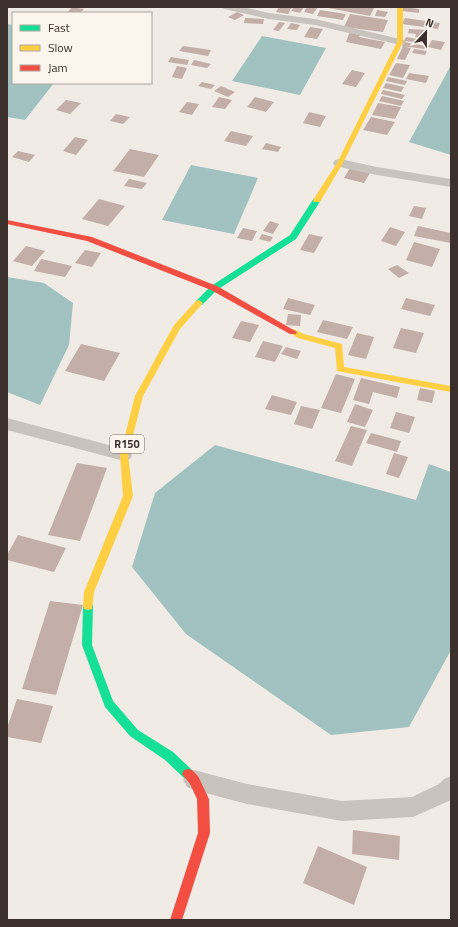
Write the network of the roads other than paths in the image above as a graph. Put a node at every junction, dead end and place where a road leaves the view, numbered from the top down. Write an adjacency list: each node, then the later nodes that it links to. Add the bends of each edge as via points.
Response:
1 (228, 7): 3 (street, via 315,22)
2 (400, 7): 3 (main road, R150)
3 (400, 42): 4 (main road, R150)
4 (340, 163): 5 (street, via 377,172); 7 (main road, R150, via 293,237)
5 (451, 183)
6 (7, 222): 7 (main road, via 89,239)
7 (214, 288): 8 (main road, via 301,336 339,346 340,369); 10 (main road, R150, via 177,327 140,396)
8 (451, 389)
9 (7, 424): 10 (street)
10 (124, 455): 11 (main road, R150, via 128,496 89,592 86,645 109,704 134,733 170,756)
11 (194, 780): 12 (street, via 247,794 342,811 413,807 447,791); 13 (main road, R150, via 203,799 204,833)
12 (451, 786)
13 (176, 920)

